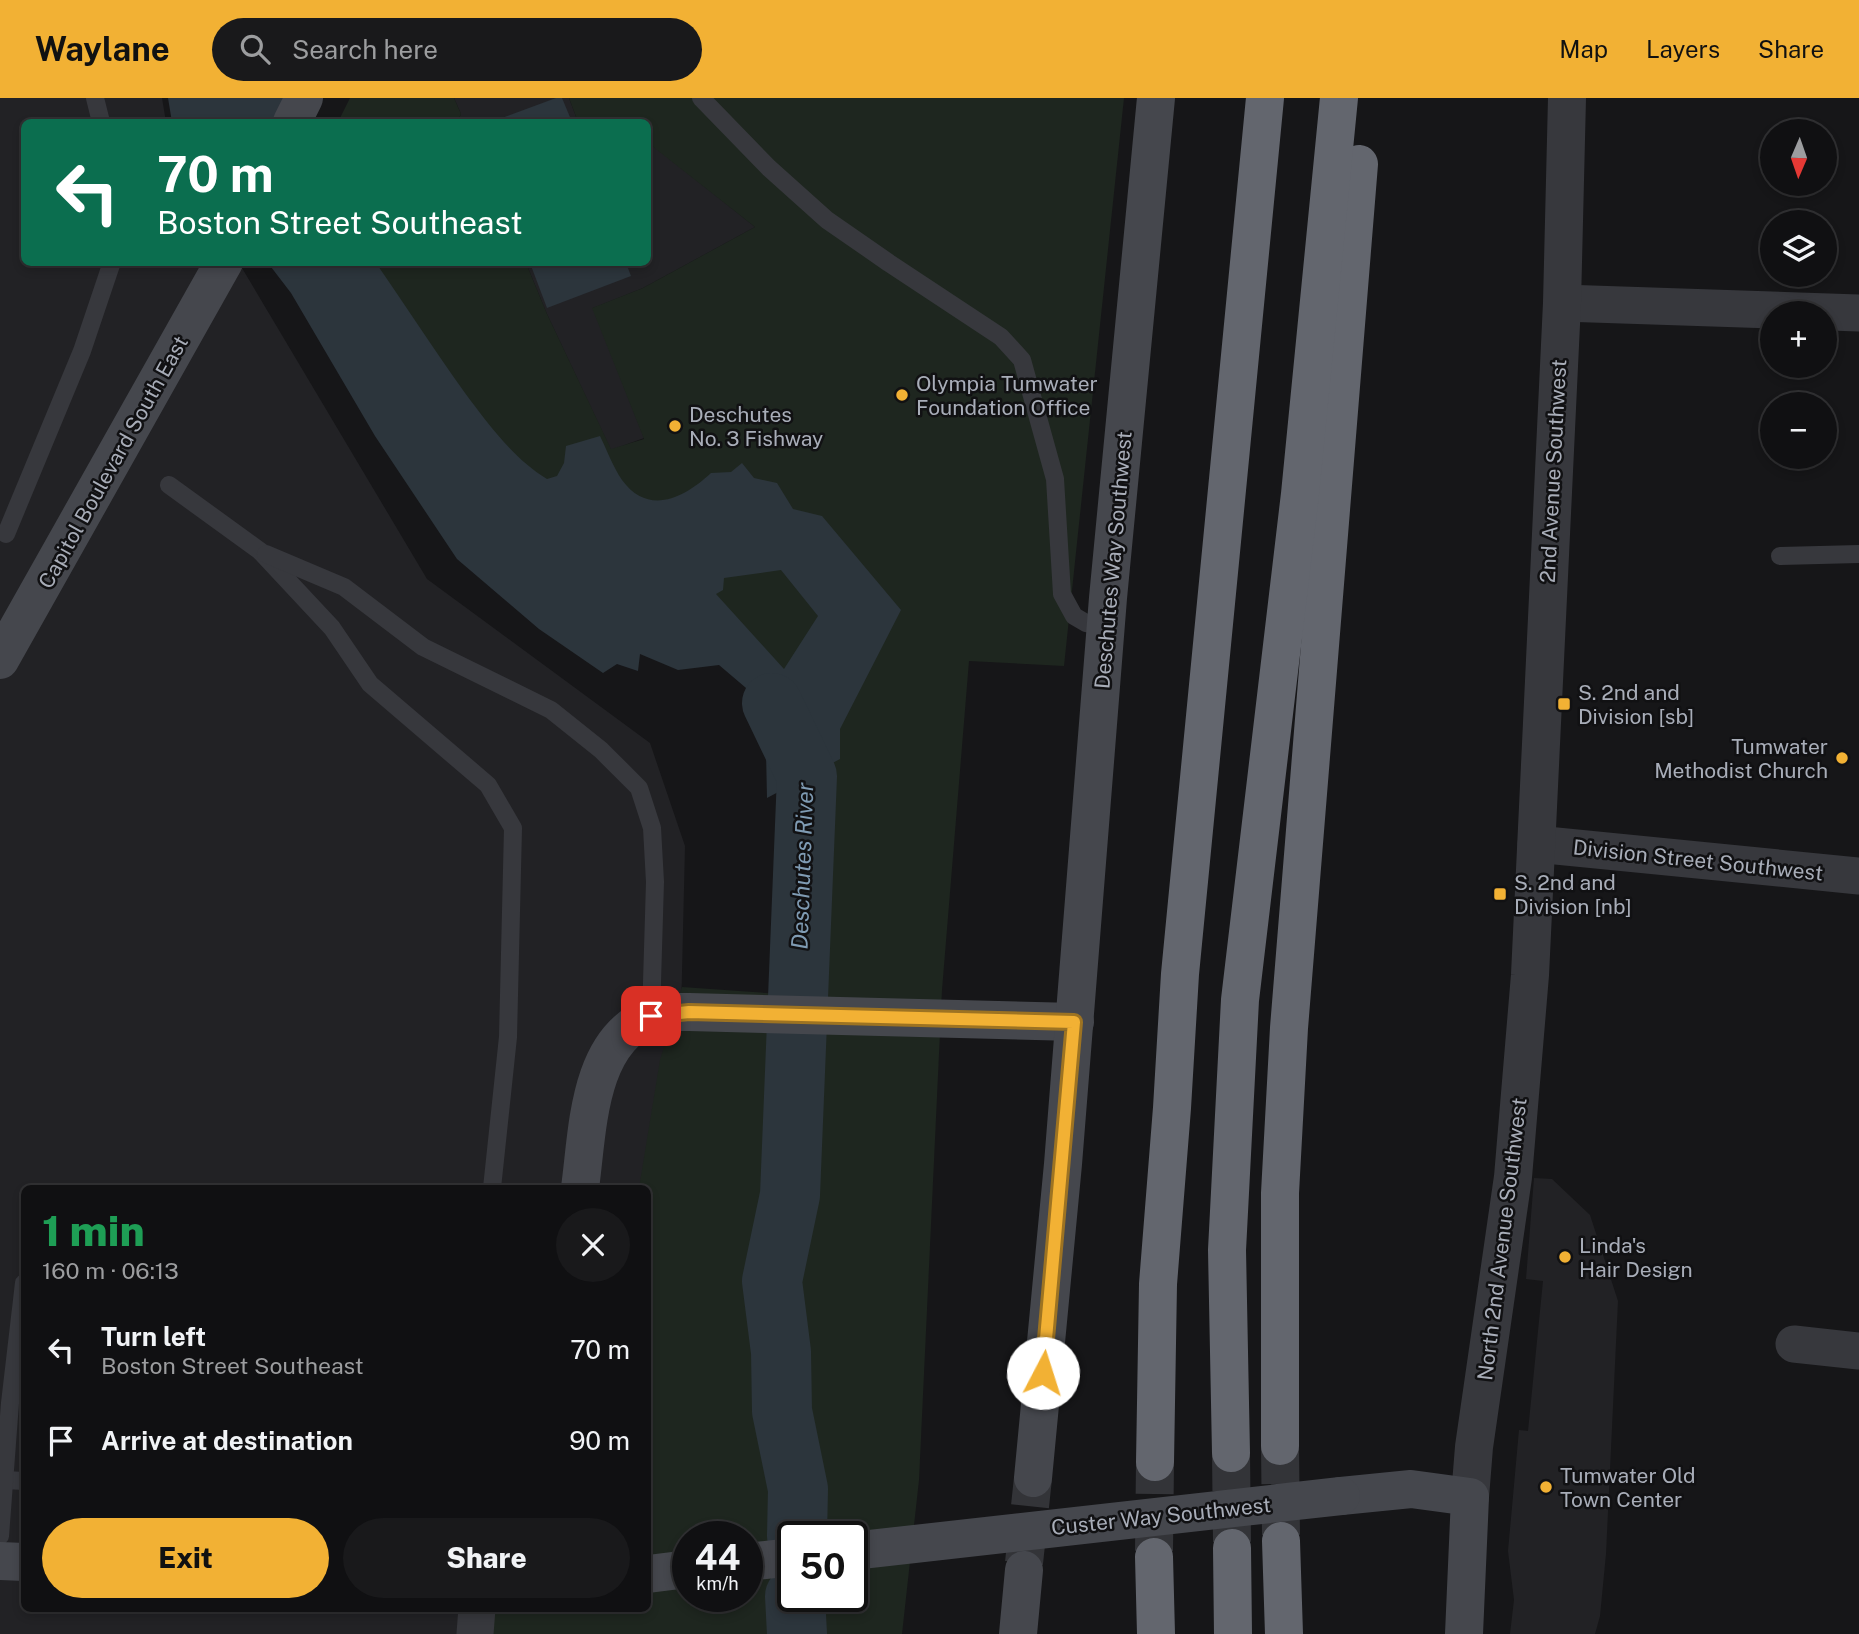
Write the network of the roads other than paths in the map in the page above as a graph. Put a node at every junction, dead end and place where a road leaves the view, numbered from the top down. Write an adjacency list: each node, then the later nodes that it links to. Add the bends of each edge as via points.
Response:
1 (94, 98): 9 (lane)
2 (304, 98): 10 (main road)
3 (701, 98): 20 (lane, via 827,220 1001,337 1022,360 1055,478 1062,594 1074,616)
4 (1156, 98): 20 (main road, Deschutes Way Southwest)
5 (1265, 98): 33 (highway, via 1180,974 1158,1284)
6 (1339, 98): 32 (highway, via 1300,494 1240,1000 1227,1250)
7 (1364, 98): 31 (highway, via 1289,1028 1280,1193)
8 (1567, 98): 13 (street, 2nd Avenue Southwest)
9 (100, 119)
10 (294, 119)
11 (111, 266): 16 (lane, via 82,351)
12 (222, 266): 21 (main road, Capitol Boulevard South East)
13 (1562, 303): 14 (street); 22 (street, 2nd Avenue Southwest)
14 (1859, 313)
15 (169, 485): 17 (lane)
16 (6, 534)
17 (260, 551): 24 (lane, via 344,587 423,647 551,710 639,788 652,828); 26 (lane, via 332,628 370,684 488,785 513,828 508,1037)
18 (1859, 554): 19 (lane)
19 (1780, 556)
20 (1106, 625): 25 (main road, Deschutes Way Southwest)
21 (0, 660)
22 (1536, 844): 23 (street, Division Street Southwest); 37 (street, North 2nd Avenue Southwest, via 1513,1177)
23 (1859, 876)
24 (651, 1016): 25 (main road, via 689,1012); 27 (main road, via 631,1029 606,1056 593,1093)
25 (1074, 1022): 34 (main road, Deschutes Way Southwest)
26 (492, 1185)
27 (580, 1185)
28 (21, 1309): 35 (lane)
29 (1794, 1344): 30 (street)
30 (1859, 1351)
31 (1280, 1447)
32 (1231, 1453)
33 (1155, 1462)
34 (1033, 1478)
35 (5, 1480): 36 (lane); 38 (lane)
36 (21, 1481)
37 (1470, 1497): 41 (main road, Custer Way Southwest, bridge, via 1411,1489); 54 (main road, North 2nd Avenue Southwest)
38 (0, 1536)
39 (1281, 1541): 53 (highway)
40 (1232, 1548): 52 (highway)
41 (868, 1549)
42 (1154, 1557): 51 (highway)
43 (0, 1561): 44 (main road)
44 (21, 1562)
45 (1024, 1570): 50 (main road)
46 (672, 1571): 47 (main road)
47 (651, 1574)
48 (477, 1612): 49 (street)
49 (475, 1634)
50 (1018, 1634)
51 (1156, 1634)
52 (1233, 1634)
53 (1284, 1634)
54 (1464, 1634)

